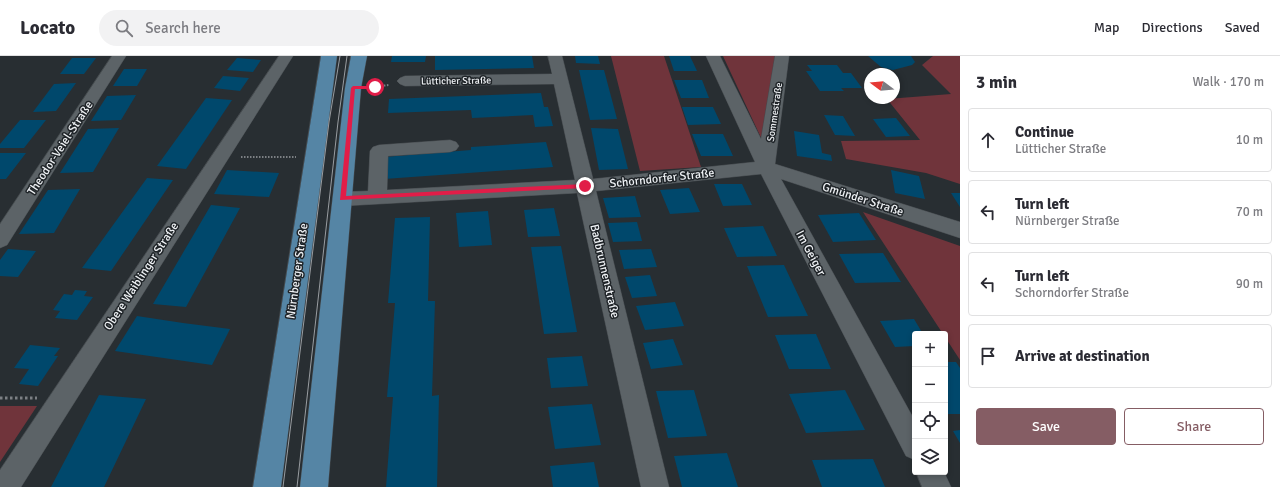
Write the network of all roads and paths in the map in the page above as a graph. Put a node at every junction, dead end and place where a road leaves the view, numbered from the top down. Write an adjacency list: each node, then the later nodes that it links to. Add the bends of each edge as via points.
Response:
1 (119, 56): 19 (street, Theodor-Veiel-Straße)
2 (359, 56): 10 (main road)
3 (555, 56): 8 (street, Badbrunnenstraße)
4 (713, 56): 14 (street, Im Geiger)
5 (782, 56): 14 (street, Sommestraße)
6 (327, 57): 25 (main road, Nürnberger Straße)
7 (286, 59): 12 (street, Obere Waiblinger Straße)
8 (559, 79): 9 (street, Lütticher Straße); 15 (street, Badbrunnenstraße)
9 (405, 81): 10 (path, Lütticher Straße)
10 (353, 88): 17 (main road)
11 (450, 146): 16 (street, via 379,151)
12 (220, 155): 13 (path); 24 (street, Obere Waiblinger Straße)
13 (290, 157)
14 (766, 167): 15 (street, Schorndorfer Straße); 18 (street, Gmünder Straße); 22 (street, Im Geiger)
15 (585, 186): 16 (street, Schorndorfer Straße); 27 (street, Badbrunnenstraße)
16 (377, 196): 17 (street, Schorndorfer Straße)
17 (342, 199): 26 (main road)
18 (960, 230)
19 (0, 240)
20 (0, 398): 21 (path)
21 (28, 398)
22 (912, 440)
23 (931, 475): 28 (street)
24 (5, 487)
25 (267, 487)
26 (314, 487)
27 (655, 487)
28 (937, 487)

